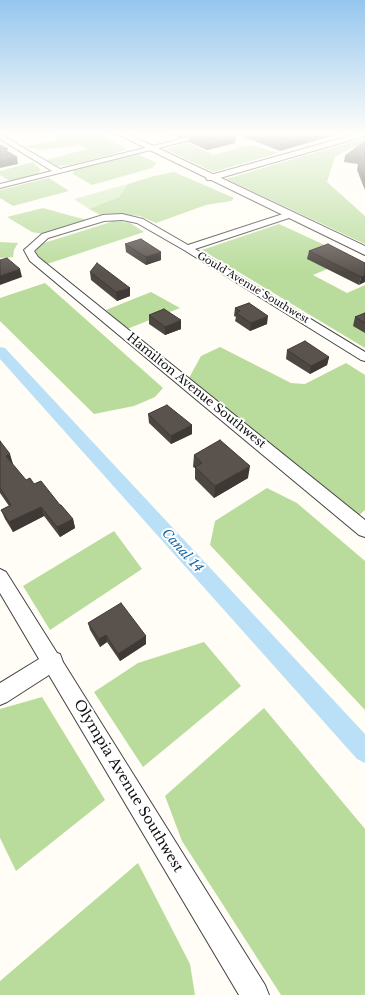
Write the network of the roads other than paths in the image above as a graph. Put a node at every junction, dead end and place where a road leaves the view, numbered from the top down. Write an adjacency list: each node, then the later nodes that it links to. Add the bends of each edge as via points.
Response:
1 (25, 179): 3 (street)
2 (213, 179): 4 (street)
3 (0, 186)
4 (289, 215): 5 (street); 7 (street)
5 (187, 248): 6 (street, Gould Avenue Southwest, via 140,221 122,217 103,218 45,236); 8 (street, Gould Avenue Southwest)
6 (30, 250): 9 (street, Hamilton Avenue Southwest, via 34,259)
7 (365, 251)
8 (365, 357)
9 (365, 530)
10 (0, 577): 11 (street, Olympia Avenue Southwest)
11 (53, 661): 12 (street); 13 (street, Olympia Avenue Southwest)
12 (0, 695)
13 (255, 995)

